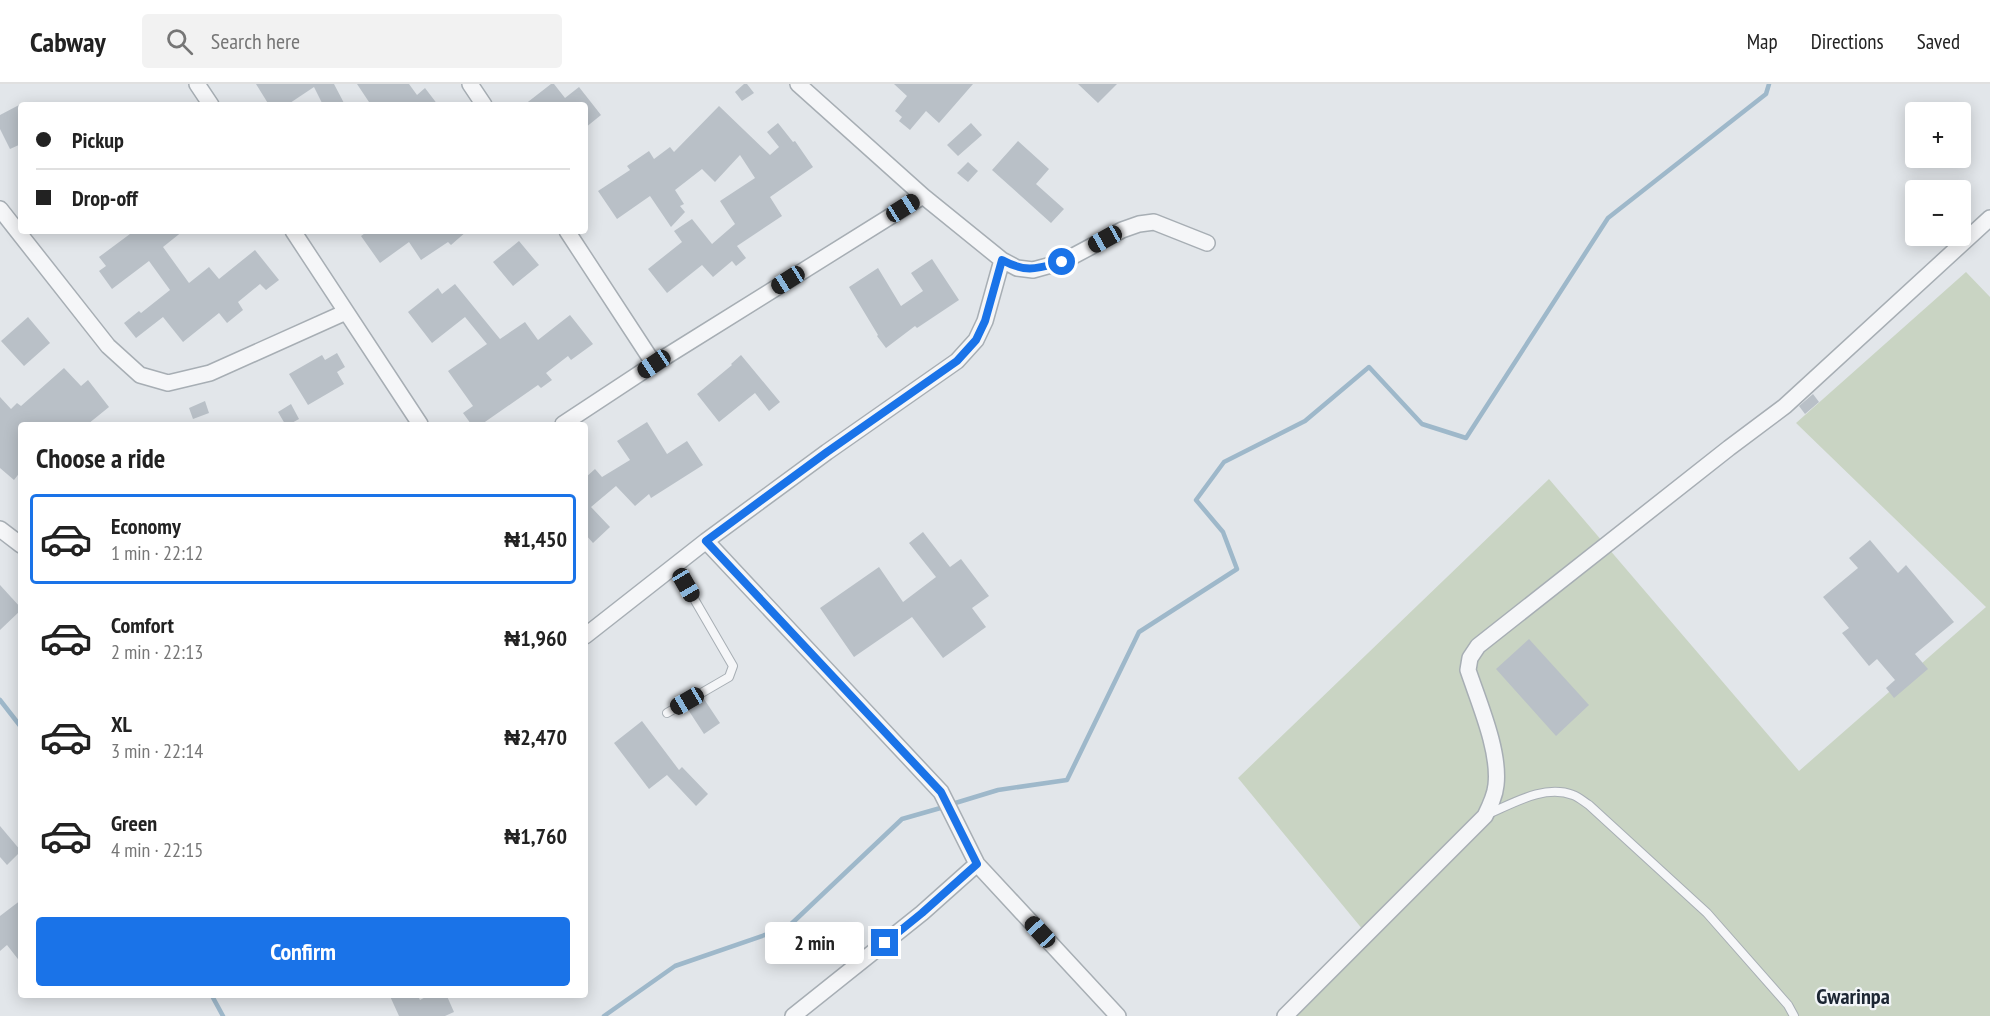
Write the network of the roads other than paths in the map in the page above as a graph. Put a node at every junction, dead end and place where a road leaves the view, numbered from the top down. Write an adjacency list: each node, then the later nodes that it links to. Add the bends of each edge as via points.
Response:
1 (197, 84): 4 (street)
2 (470, 84): 5 (street)
3 (798, 84): 6 (street)
4 (209, 102)
5 (482, 102)
6 (922, 196): 14 (street); 16 (street)
7 (0, 209): 9 (street)
8 (1990, 218): 25 (street, via 1785,406 1478,646 1470,657 1468,670 1496,758 1496,785)
9 (18, 232)
10 (20, 234): 15 (street, via 108,346 140,375 168,383 210,374)
11 (295, 234): 15 (street)
12 (569, 234): 16 (street)
13 (1207, 243): 14 (street, via 1154,222 1122,230 1062,262 1033,270 1017,268)
14 (1002, 260): 20 (street, via 985,321 976,340 957,361)
15 (346, 312): 17 (street)
16 (654, 364): 18 (street)
17 (419, 422)
18 (566, 422)
19 (0, 529): 21 (street)
20 (706, 541): 22 (street); 26 (street, via 941,792)
21 (18, 543)
22 (675, 566): 23 (street); 24 (lane, via 733,666 729,677)
23 (588, 634)
24 (667, 714)
25 (1485, 816): 29 (street); 30 (lane, via 1529,796 1554,792 1581,800 1707,913)
26 (977, 864): 27 (street); 28 (street)
27 (793, 1016)
28 (1118, 1016)
29 (1285, 1016)
30 (1794, 1016)

